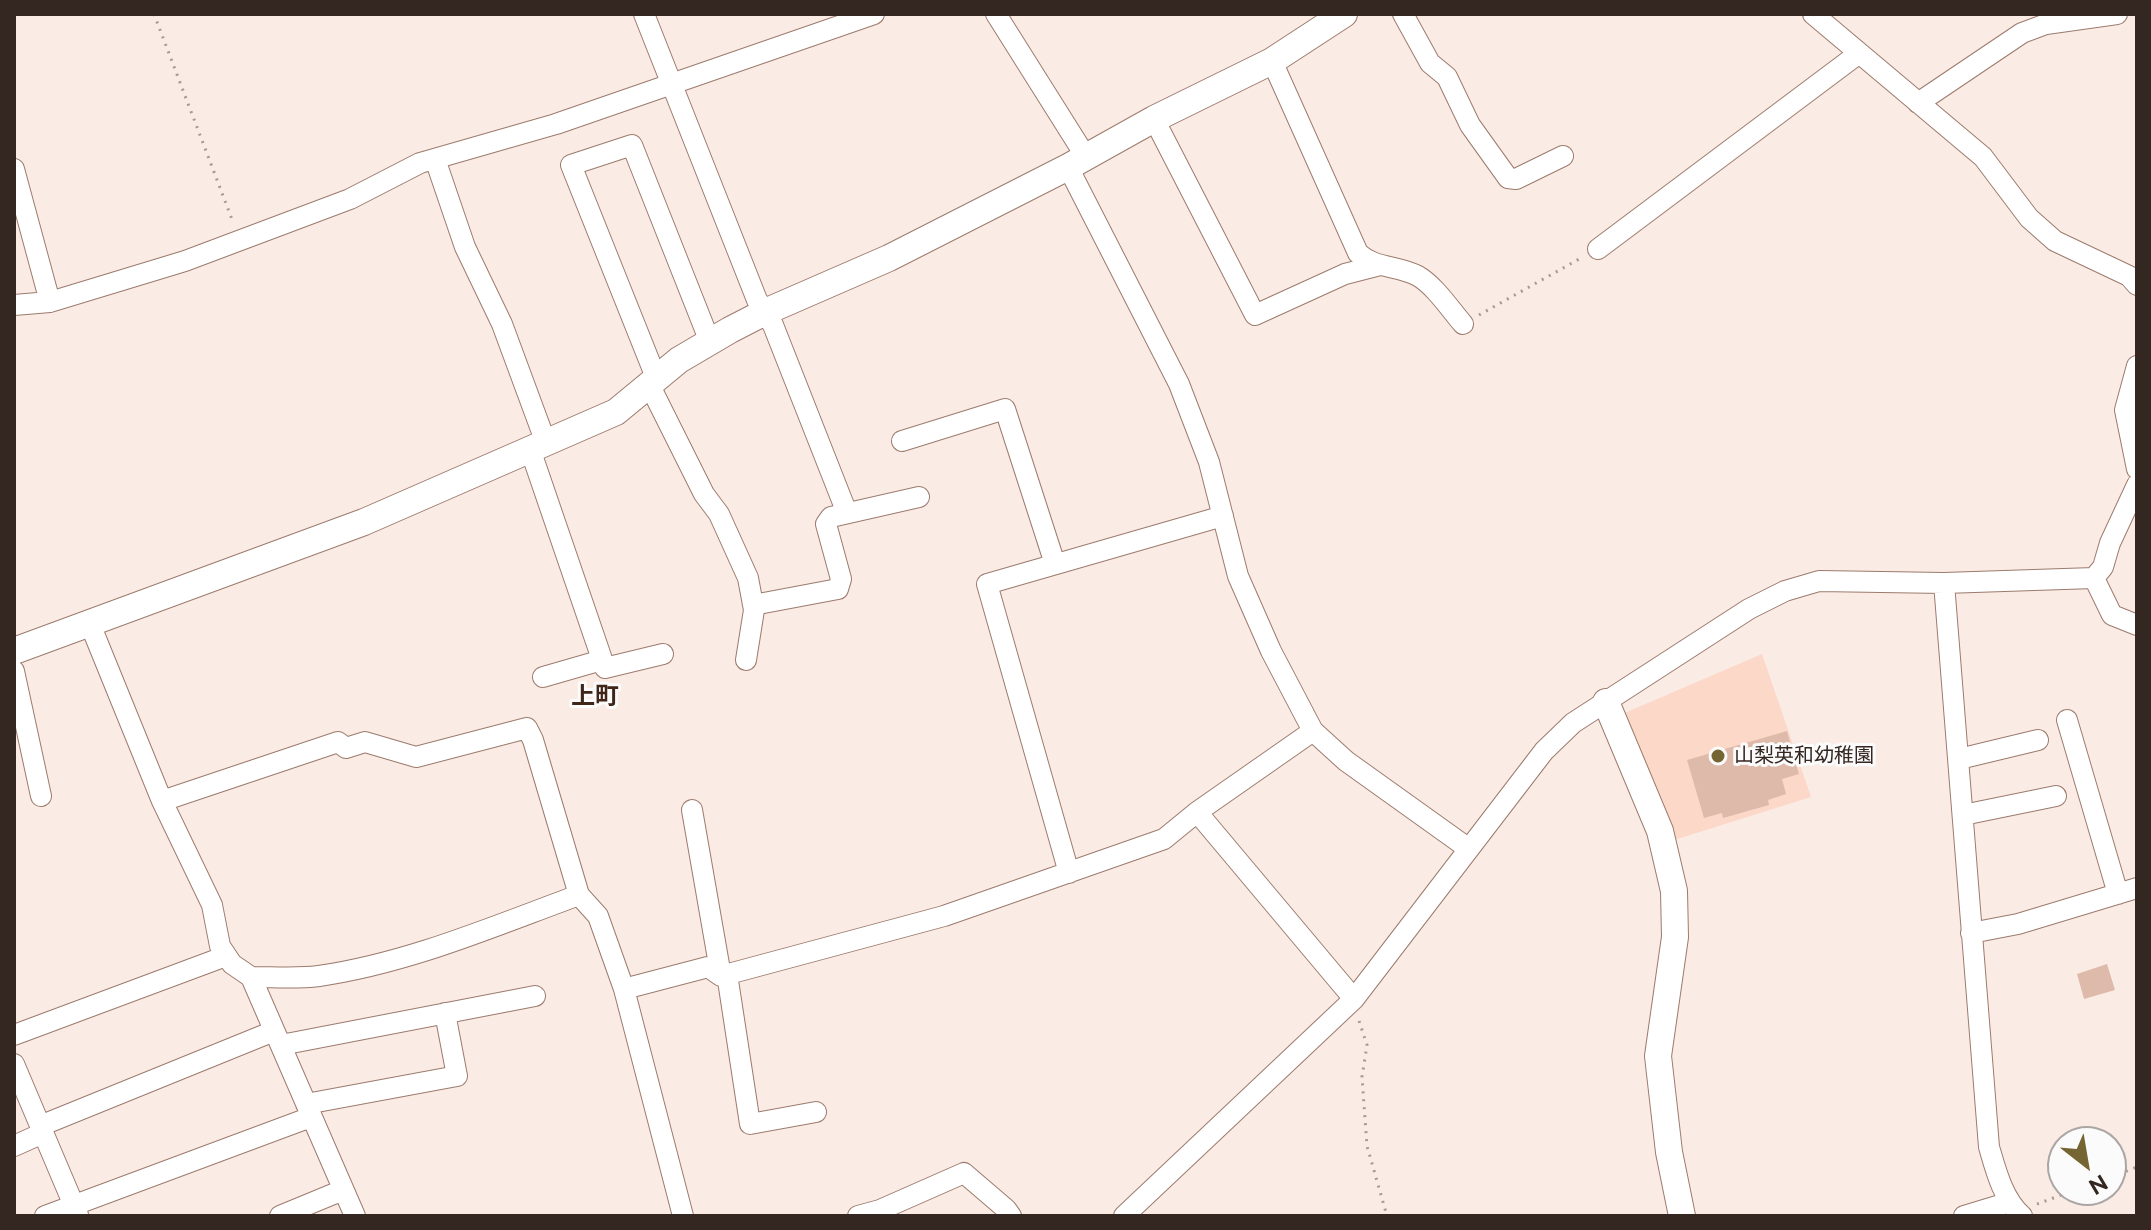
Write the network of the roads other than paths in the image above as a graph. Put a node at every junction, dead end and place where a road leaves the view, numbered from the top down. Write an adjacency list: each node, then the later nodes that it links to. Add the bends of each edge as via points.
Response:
1 (644, 14): 10 (street)
2 (874, 14): 10 (street)
3 (996, 14): 15 (street)
4 (1344, 14): 9 (street)
5 (1403, 14): 13 (street, via 1508,178)
6 (1813, 14): 8 (street)
7 (2117, 14): 11 (street, via 2046,24 2022,33)
8 (1858, 54): 11 (street); 17 (street)
9 (1272, 61): 12 (street); 18 (street, via 1358,253)
10 (672, 84): 14 (street); 22 (street)
11 (1918, 103): 19 (street, via 1983,157 2029,218 2055,241)
12 (1154, 119): 15 (street); 18 (street, via 1255,315 1345,274)
13 (1563, 156)
14 (435, 159): 20 (street, via 240,241); 28 (street, via 465,247 502,324)
15 (1077, 162): 22 (street, via 889,258); 33 (street, via 1179,384)
16 (14, 169): 20 (street)
17 (1598, 249)
18 (1380, 265): 23 (street, via 1420,277)
19 (2134, 278)
20 (50, 302): 21 (street)
21 (14, 305)
22 (765, 312): 24 (street); 32 (street)
23 (1463, 324)
24 (710, 342): 26 (street); 26 (street, via 632,145 571,165)
25 (2137, 366): 29 (street, via 2125,410)
26 (653, 383): 28 (street, via 616,412); 37 (street, via 748,578)
27 (902, 441): 34 (street, via 1005,409)
28 (538, 446): 38 (street, via 364,522); 42 (street)
29 (2137, 469)
30 (2137, 485): 35 (street)
31 (919, 497): 32 (street)
32 (847, 513): 37 (street, via 826,524 841,579 838,589)
33 (1223, 516): 34 (street); 48 (street, via 1238,576)
34 (1055, 564): 58 (street, via 987,584)
35 (2094, 578): 36 (street); 39 (street, via 2112,615)
36 (1944, 583): 46 (street, via 1819,581 1785,591); 50 (street)
37 (753, 605): 43 (street)
38 (90, 624): 40 (street); 53 (street)
39 (2137, 625)
40 (14, 651)
41 (663, 654): 42 (street, via 605,668)
42 (602, 660): 45 (street)
43 (746, 660)
44 (14, 671): 51 (street)
45 (543, 677)
46 (1606, 702): 57 (street, via 1544,751); 86 (street, via 1660,831 1674,891 1675,937 1658,1056)
47 (2067, 720): 59 (street)
48 (1313, 731): 55 (street); 57 (street, via 1346,761)
49 (2038, 740): 50 (street)
50 (1959, 759): 56 (street)
51 (41, 796)
52 (2056, 796): 56 (street)
53 (162, 801): 60 (street, via 338,742 346,748 365,742 416,757 527,728); 62 (street, via 212,905)
54 (692, 810): 63 (street)
55 (1197, 812): 58 (street, via 1164,839); 67 (street)
56 (1963, 815): 61 (street)
57 (1469, 849): 67 (street)
58 (1069, 873): 63 (street, via 944,916)
59 (2128, 891): 61 (street)
60 (579, 895): 64 (street, via 368,967 315,977); 65 (street, via 598,916)
61 (1971, 933): 78 (street, via 1989,1147)
62 (226, 956): 64 (street); 69 (street)
63 (724, 975): 65 (street, via 708,967); 73 (street, via 750,1124)
64 (251, 977): 70 (street)
65 (624, 989): 82 (street)
66 (535, 996): 68 (street)
67 (1351, 1002): 85 (street)
68 (445, 1013): 70 (street); 72 (street, via 457,1076)
69 (14, 1035)
70 (277, 1038): 72 (street); 74 (street)
71 (14, 1064): 74 (street)
72 (309, 1110): 76 (street); 77 (street)
73 (816, 1112)
74 (42, 1129): 75 (street); 77 (street)
75 (14, 1146)
76 (343, 1190): 80 (street); 81 (street)
77 (76, 1210): 79 (street)
78 (2016, 1210): 87 (street)
79 (45, 1216)
80 (280, 1216)
81 (355, 1216)
82 (683, 1216)
83 (858, 1216): 84 (street, via 964,1173)
84 (1011, 1216)
85 (1124, 1216)
86 (1682, 1216)
87 (1964, 1216)

